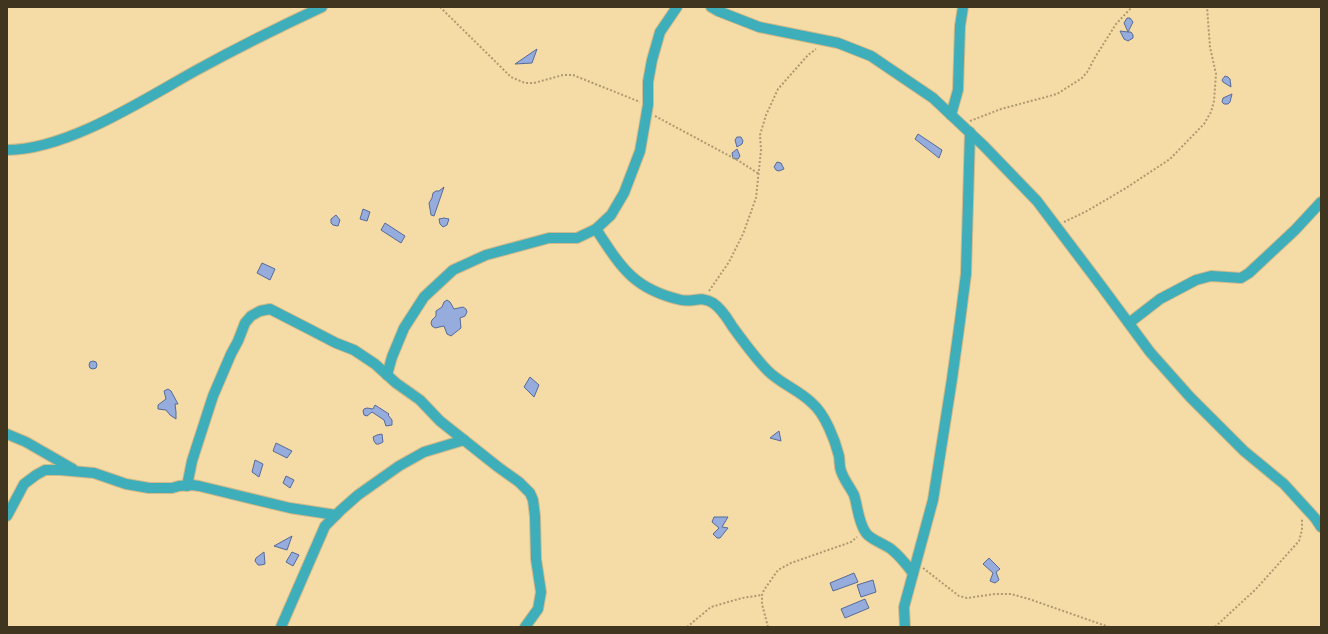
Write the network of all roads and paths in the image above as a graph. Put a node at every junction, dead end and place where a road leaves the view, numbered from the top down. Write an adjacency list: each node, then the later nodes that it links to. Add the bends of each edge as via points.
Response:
1 (322, 7): 13 (street, via 265,34 114,116 46,144)
2 (440, 7): 9 (path, via 511,77 529,83 573,75)
3 (677, 7): 9 (street, via 660,32 648,82)
4 (711, 7): 8 (street, via 759,27)
5 (963, 7): 10 (street, via 958,90)
6 (1132, 7): 11 (path, via 1116,24 1082,78 1057,94 1002,109)
7 (1207, 7): 16 (path, via 1210,47 1216,74 1214,101 1204,124 1170,159 1087,211)
8 (826, 40): 10 (street, via 871,56 933,98); 14 (path, via 808,55 778,89 760,135)
9 (648, 108): 14 (path); 17 (street, via 640,151 624,193 611,215)
10 (951, 115): 11 (street)
11 (962, 125): 12 (street)
12 (970, 132): 16 (street, via 1038,201); 30 (street, via 966,274 932,500)
13 (7, 150)
14 (759, 174): 18 (path, via 756,198 743,234 729,262)
15 (1321, 202): 19 (street, via 1249,273 1241,278 1212,276 1196,280 1160,299)
16 (1056, 226): 19 (street)
17 (596, 229): 18 (street, via 616,259 633,279 646,288 683,301); 20 (street, via 577,238 550,238 486,255 453,270 424,297 404,328)
18 (704, 298): 29 (street, via 723,313 768,372 813,403 822,414 839,456 841,472 853,494)
19 (1129, 323): 25 (street, via 1150,352 1190,397 1244,451 1284,484)
20 (387, 375): 22 (street, via 420,400 440,421); 24 (street, via 354,350 270,309 260,311 245,323 213,396)
21 (7, 434): 23 (street)
22 (464, 440): 26 (street, via 424,452 399,466 358,495); 34 (street, via 519,482 533,500 536,558 541,592 538,609)
23 (78, 472): 24 (street, via 94,473 126,484 149,488); 27 (street, via 45,470 36,475 24,484)
24 (187, 486): 26 (street, via 199,486 290,508)
25 (1301, 502): 28 (street); 39 (path, via 1302,530 1299,540 1256,589)
26 (336, 515): 33 (street, via 325,526)
27 (7, 516)
28 (1321, 527)
29 (865, 532): 31 (street, via 901,557); 32 (path, via 851,542 790,563 778,570)
30 (916, 562): 31 (street); 38 (path, via 959,596 966,598 1011,594)
31 (913, 573): 37 (street, via 904,606)
32 (762, 595): 35 (path, via 711,607); 36 (path)
33 (282, 627)
34 (526, 627)
35 (687, 627)
36 (768, 627)
37 (905, 627)
38 (1109, 627)
39 (1215, 627)

